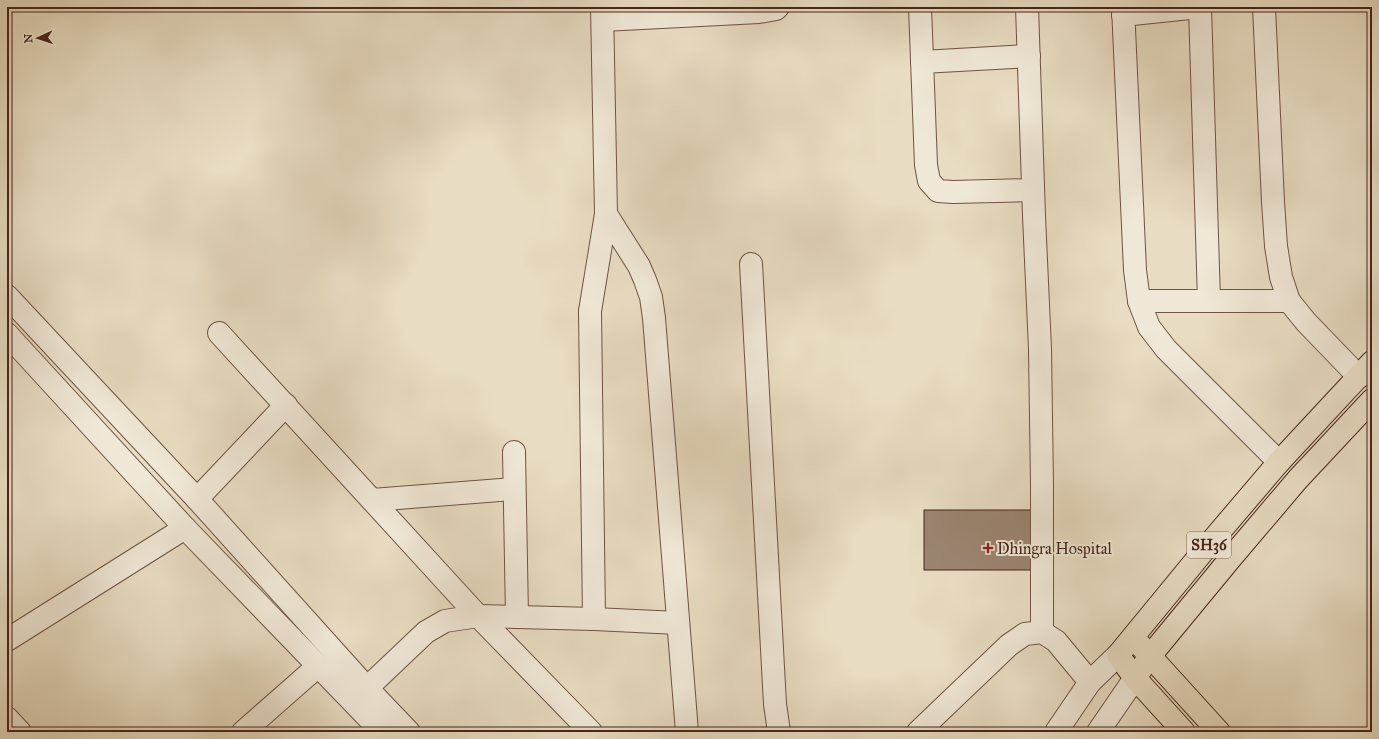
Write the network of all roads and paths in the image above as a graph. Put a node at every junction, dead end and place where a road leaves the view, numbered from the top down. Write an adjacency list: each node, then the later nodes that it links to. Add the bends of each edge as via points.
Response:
1 (778, 7): 7 (street, via 759,12)
2 (920, 7): 9 (street)
3 (1028, 7): 8 (street)
4 (1200, 7): 6 (street); 15 (street)
5 (1264, 7): 16 (street, via 1276,246 1281,277)
6 (1123, 11): 14 (street, via 1135,270)
7 (603, 14): 11 (street)
8 (1029, 56): 9 (street); 10 (street)
9 (922, 62): 10 (street, via 926,165 929,181 938,191)
10 (1033, 190): 32 (street, via 1040,350)
11 (606, 214): 30 (street, via 590,310); 31 (street, via 639,266 651,297)
12 (751, 264): 48 (street, via 774,704)
13 (7, 296): 25 (street)
14 (1139, 301): 15 (street); 23 (street, via 1149,327 1166,349)
15 (1209, 301): 16 (street)
16 (1289, 301): 19 (street, via 1306,322)
17 (220, 333): 21 (street)
18 (7, 334): 27 (street)
19 (1366, 369): 23 (main road, SH36)
20 (1372, 400): 36 (main road, SH36, via 1298,479)
21 (286, 406): 25 (street); 26 (street)
22 (514, 452): 24 (street)
23 (1279, 462): 33 (main road, SH36)
24 (514, 489): 26 (street); 29 (street)
25 (197, 499): 40 (street)
26 (372, 500): 28 (street)
27 (185, 528): 34 (street); 37 (street)
28 (478, 616): 29 (street); 40 (street, via 445,621 426,632); 46 (street)
29 (517, 617): 30 (street)
30 (594, 619): 31 (street)
31 (678, 623): 47 (street)
32 (1042, 632): 39 (street, via 1056,641); 49 (street, via 1025,634 1010,645)
33 (1132, 637): 35 (main road, SH36); 36 (main road)
34 (7, 640)
35 (1118, 655): 38 (main road); 39 (street)
36 (1150, 656): 38 (main road, SH36); 53 (main road)
37 (318, 666): 43 (street); 44 (street)
38 (1135, 678): 51 (street); 52 (main road)
39 (1090, 682): 50 (street)
40 (367, 688): 45 (street)
41 (7, 718): 42 (street)
42 (20, 732)
43 (243, 732)
44 (382, 732)
45 (409, 732)
46 (591, 732)
47 (686, 732)
48 (779, 732)
49 (918, 732)
50 (1056, 732)
51 (1098, 732)
52 (1184, 732)
53 (1219, 732)

